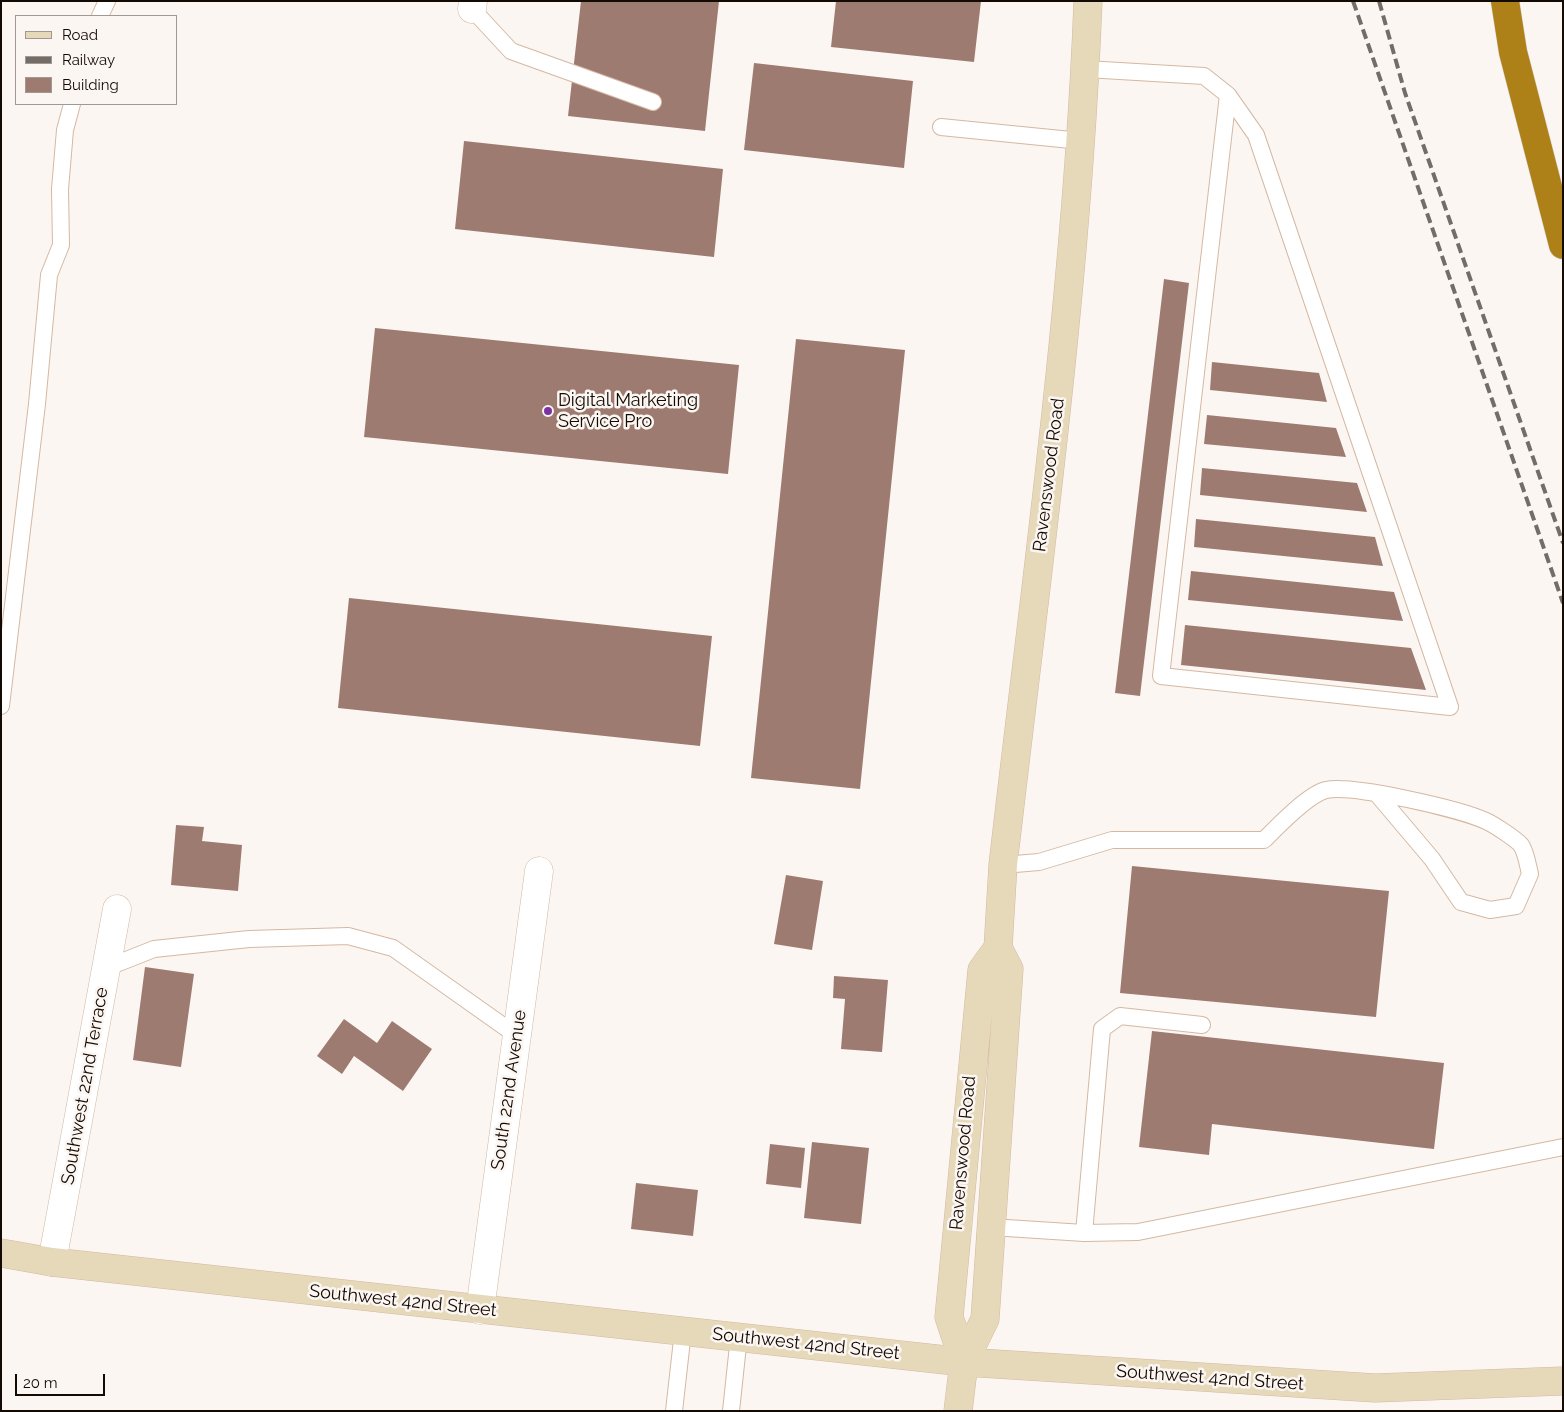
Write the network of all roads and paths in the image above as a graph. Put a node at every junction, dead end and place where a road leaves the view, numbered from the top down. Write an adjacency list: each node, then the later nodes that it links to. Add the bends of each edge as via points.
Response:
1 (107, 1): 5 (lane)
2 (1088, 1): 6 (street, Ravenswood Road)
3 (1505, 1): 12 (highway, via 1513,52)
4 (472, 5): 8 (lane, via 511,51)
5 (100, 15)
6 (1086, 69): 7 (lane, via 1204,76); 11 (street, Ravenswood Road)
7 (1228, 95): 7 (lane, via 1256,135 1450,707 1161,676)
8 (652, 102)
9 (72, 105): 13 (lane, via 65,130 60,189 61,245 49,276)
10 (941, 128): 11 (lane)
11 (1081, 141): 15 (street, Ravenswood Road, via 1066,327)
12 (1563, 245)
13 (1, 706)
14 (1377, 794): 14 (lane, via 1434,805 1487,821 1521,845 1530,874 1516,906 1490,910 1461,902 1432,860); 15 (lane, via 1325,790 1294,810 1264,840 1112,840 1040,862)
15 (1003, 865): 18 (street, Ravenswood Road)
16 (539, 871): 21 (street, South 22nd Avenue)
17 (117, 909): 19 (street, Southwest 22nd Terrace)
18 (998, 948): 23 (street, Ravenswood Road, via 1010,969); 31 (street, Ravenswood Road, via 982,970 948,1317)
19 (106, 968): 21 (lane, via 154,949 249,939 348,936 393,948); 27 (street, Southwest 22nd Terrace)
20 (1202, 1025): 24 (lane, via 1120,1016 1102,1029)
21 (516, 1036): 28 (street, South 22nd Avenue)
22 (1563, 1147): 24 (lane, via 1138,1232)
23 (991, 1227): 24 (lane); 31 (street, Ravenswood Road, via 985,1319)
24 (1084, 1233)
25 (1, 1253): 27 (street, Southwest 42nd Street)
26 (1, 1262): 27 (street, Southwest 42nd Street)
27 (52, 1262): 28 (street, Southwest 42nd Street)
28 (480, 1310): 29 (street, Southwest 42nd Street)
29 (683, 1331): 30 (street, Southwest 42nd Street); 33 (lane)
30 (739, 1336): 31 (street, Southwest 42nd Street); 34 (lane)
31 (964, 1362): 32 (street, Southwest 42nd Street, via 1375,1388); 35 (street, Ravenswood Road)
32 (1563, 1381)
33 (674, 1411)
34 (731, 1411)
35 (958, 1411)

